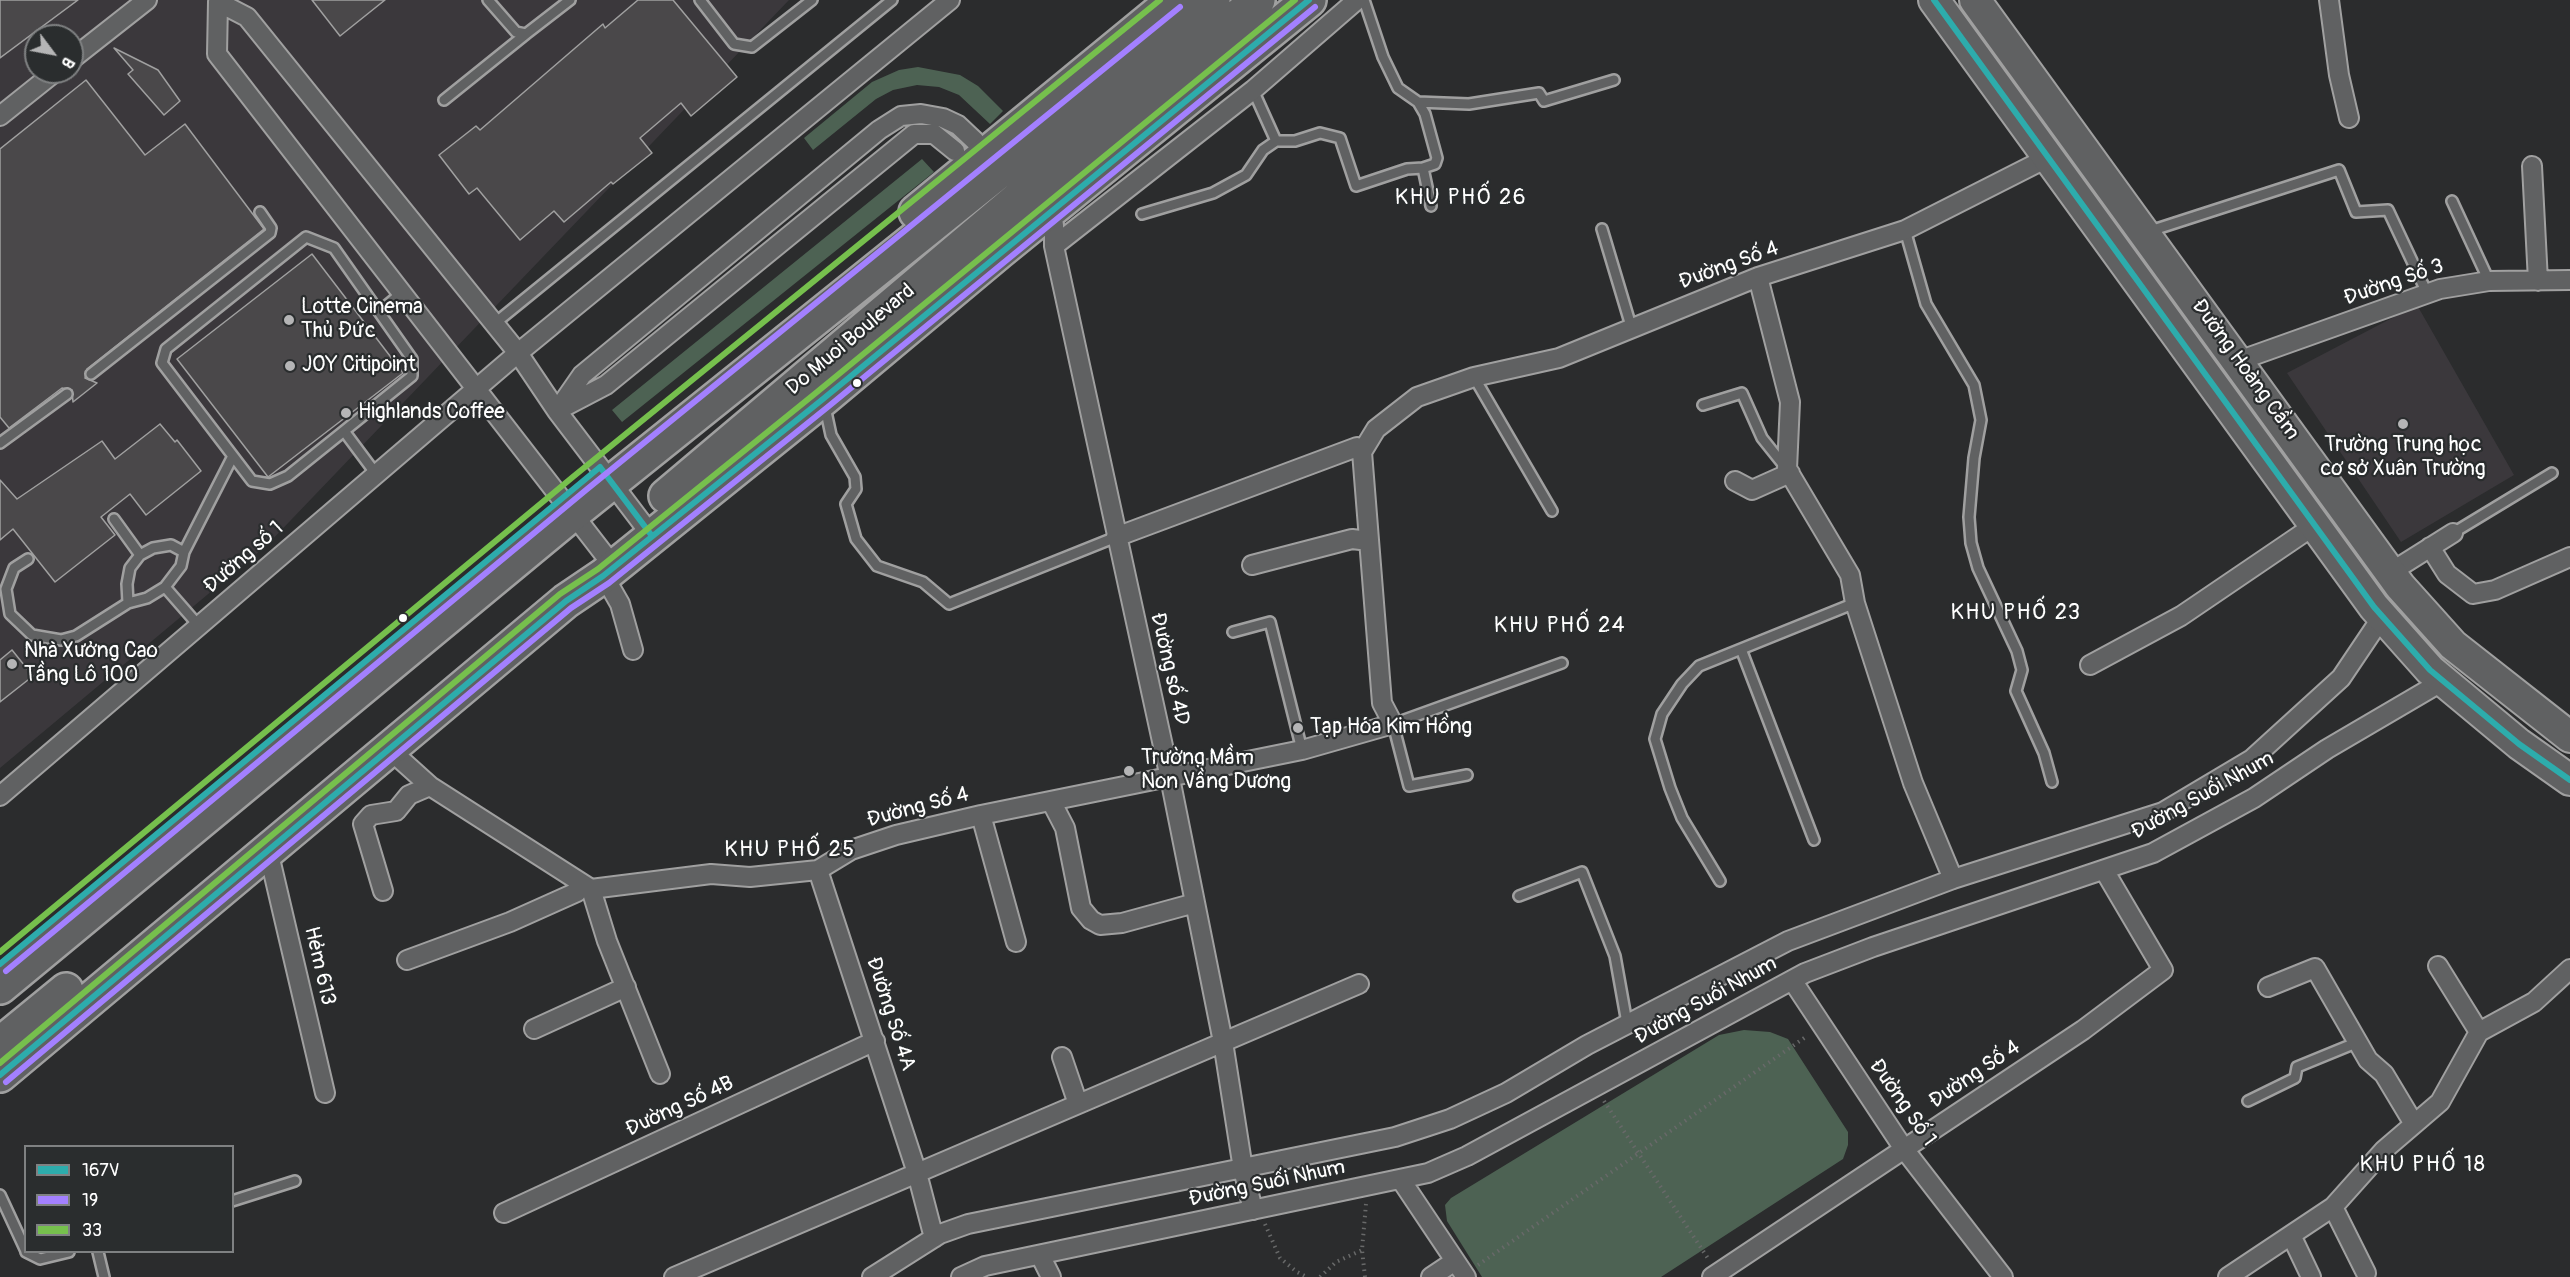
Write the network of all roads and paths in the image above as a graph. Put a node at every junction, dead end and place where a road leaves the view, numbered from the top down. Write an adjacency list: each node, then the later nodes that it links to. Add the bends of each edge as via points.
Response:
1 (147, 0): 20 (street)
2 (488, 0): 18 (lane, via 516,32)
3 (570, 0): 18 (lane)
4 (700, 0): 5 (lane, via 734,44 753,47)
5 (812, 0)
6 (892, 0): 51 (lane)
7 (950, 0): 53 (street, Đường số 1)
8 (1213, 0): 17 (highway)
9 (1258, 0): 17 (highway)
10 (1309, 0): 19 (highway)
11 (1357, 0): 23 (street)
12 (1364, 0): 25 (lane, via 1398,88)
13 (1934, 0): 32 (main road, Đường Hoàng Cầm)
14 (1975, 0): 42 (main road, Đường Hoàng Cầm)
15 (2329, 0): 27 (street)
16 (217, 1): 48 (street, via 217,54); 51 (street, via 247,17)
17 (1172, 17): 30 (highway, Do Muoi Boulevard); 69 (highway, Do Muoi Boulevard); 69 (highway, Do Muoi Boulevard, via 1074,114)
18 (526, 34): 24 (lane)
19 (1260, 39): 30 (highway); 59 (highway, Do Muoi Boulevard)
20 (84, 50)
21 (1614, 80): 25 (lane, via 1544,101 1539,93 1469,104)
22 (40, 84): 26 (street)
23 (1253, 90): 29 (lane); 43 (street)
24 (444, 100)
25 (1418, 102): 34 (lane, via 1437,158 1435,164)
26 (0, 116)
27 (2349, 118)
28 (975, 141): 61 (street, via 943,117 921,114 901,117 879,130 582,375)
29 (1276, 141): 34 (lane, via 1295,141 1320,133 1340,138 1356,186 1407,169); 38 (lane, via 1263,150 1246,175 1213,193)
30 (1079, 147): 75 (highway, Do Muoi Boulevard)
31 (955, 151): 61 (street, via 934,134 914,134 606,385)
32 (2049, 157): 41 (street, Đường Số 4); 74 (main road, Đường Hoàng Cầm)
33 (2532, 166): 47 (street)
34 (1423, 168): 36 (lane)
35 (2452, 201): 46 (lane)
36 (1431, 206)
37 (260, 212): 55 (lane, via 271,228 270,233)
38 (1142, 214)
39 (1054, 225): 43 (street, Đường số 4D)
40 (1602, 229): 52 (lane)
41 (1905, 230): 44 (street, Đường Số 4); 105 (lane, via 1926,304 1974,385 1981,420 1969,517 1971,543 1978,568 2017,651 2022,670 2016,691 2044,753)
42 (2145, 232): 49 (lane, via 2338,170 2356,212 2388,210); 54 (main road, Đường Hoàng Cầm)
43 (1046, 243): 77 (street, Đường số 4D)
44 (1758, 277): 52 (street, Đường Số 4); 66 (street, via 1790,402)
45 (2570, 280): 47 (street, Đường Số 3)
46 (2489, 281): 47 (street, Đường Số 3); 49 (street, Đường Số 3)
47 (2538, 281)
48 (403, 291): 50 (lane); 57 (street)
49 (2427, 293): 54 (street, Đường Số 3)
50 (379, 312): 62 (lane, via 412,359 412,376); 65 (lane, via 334,248 306,237 166,350 162,363)
51 (494, 324): 53 (street)
52 (1631, 326): 56 (street, Đường Số 4, via 1558,358)
53 (518, 353): 57 (street, Đường số 1); 61 (street)
54 (2238, 361): 86 (main road, Đường Hoàng Cầm)
55 (91, 374)
56 (1474, 377): 64 (street, Đường Số 4, via 1417,397 1376,429); 72 (lane)
57 (477, 388): 68 (street, Đường số 1); 71 (street)
58 (67, 394): 63 (lane)
59 (823, 399): 75 (highway, Do Muoi Boulevard); 77 (lane, via 831,435 855,477 856,489 846,504 856,539 877,566 923,582 949,604)
60 (1703, 405): 66 (lane, via 1742,393 1762,438)
61 (557, 411): 69 (street)
62 (344, 431): 65 (lane, via 288,476 270,484 252,481); 68 (lane)
63 (0, 443)
64 (1362, 452): 77 (street, via 1357,447); 78 (street)
65 (233, 456): 80 (lane)
66 (1788, 471): 70 (street, via 1752,490); 89 (street, via 1850,575)
67 (2552, 473): 76 (lane)
68 (376, 474): 91 (street, Đường số 1)
69 (605, 474): 71 (highway, Do Muoi Boulevard); 75 (street)
70 (1735, 481)
71 (566, 506): 84 (street); 124 (highway, Do Muoi Boulevard)
72 (1552, 511)
73 (114, 519): 81 (lane)
74 (2315, 525): 90 (main road, Đường Hoàng Cầm); 96 (street, via 2181,616)
75 (646, 527): 84 (highway, Do Muoi Boulevard)
76 (2453, 533): 79 (street)
77 (1116, 537): 103 (street, Đường số 4D)
78 (1369, 541): 85 (street, via 1352,539); 98 (street, via 1382,703)
79 (2430, 548): 82 (street, via 2448,574 2473,594 2495,590); 86 (street)
80 (184, 552): 81 (lane, via 171,545); 87 (lane, via 181,566)
81 (140, 555): 88 (lane, via 130,568)
82 (2570, 557)
83 (28, 559): 88 (lane, via 14,568 6,589 10,614 32,635 61,640 76,636)
84 (603, 563): 94 (street); 100 (highway, Do Muoi Boulevard, via 566,601); 136 (highway, Do Muoi Boulevard)
85 (1252, 565)
86 (2391, 572): 99 (main road, Đường Hoàng Cầm, via 2453,645)
87 (165, 587): 88 (lane); 91 (lane)
88 (128, 603)
89 (1855, 603): 93 (lane); 114 (street, via 1913,783)
90 (2382, 617): 97 (main road, Đường Hoàng Cầm); 114 (street, Đường Suối Nhum, via 2341,678 2252,759 2163,812)
91 (199, 626): 107 (street, Đường số 1)
92 (1233, 633): 101 (lane, via 1270,622)
93 (1741, 649): 110 (lane); 115 (lane, via 1699,666 1662,714 1655,739 1682,818)
94 (633, 650)
95 (1562, 663): 98 (lane)
96 (2090, 665)
97 (2443, 681): 104 (main road, Đường Hoàng Cầm); 113 (street, Đường Suối Nhum, via 2327,749 2254,798 2153,853)
98 (1393, 724): 101 (street, Đường Số 4); 102 (lane, via 1409,786)
99 (2570, 737)
100 (389, 749): 106 (street); 111 (highway, Do Muoi Boulevard)
101 (1302, 750): 103 (street, Đường Số 4)
102 (1467, 775)
103 (1170, 778): 108 (street, Đường Số 4); 119 (street, Đường số 4D)
104 (2570, 780)
105 (2052, 782)
106 (430, 786): 116 (street); 117 (street, via 409,795 396,811 371,815 363,824)
107 (0, 796)
108 (1051, 801): 109 (street, Đường Số 4); 119 (street, via 1065,828 1081,908 1091,920 1100,925 1122,923)
109 (981, 815): 112 (street, Đường Số 4, via 851,850); 120 (street)
110 (1814, 840)
111 (268, 850): 139 (highway, Do Muoi Boulevard); 141 (street, Hẻm 613)
112 (818, 870): 116 (street, Đường Số 4, via 750,877 711,874); 133 (street, Đường Số 4A)
113 (2104, 870): 125 (street, Đường Suối Nhum, via 1873,947); 145 (street, Đường Số 4, via 2163,970 2083,1030)
114 (1953, 879): 129 (street, Đường Suối Nhum, via 1788,941)
115 (1720, 881)
116 (586, 887): 121 (street, via 510,922); 127 (street)
117 (383, 891)
118 (1519, 896): 129 (lane, via 1582,872 1615,956)
119 (1195, 903): 134 (street, Đường số 4D)
120 (1016, 942)
121 (406, 960)
122 (2438, 966): 132 (street)
123 (2570, 969): 132 (street, via 2534,1002)
124 (3, 974)
125 (1792, 980): 130 (street, Đường Số 1); 140 (street, Đường Suối Nhum)
126 (1359, 984): 134 (street)
127 (626, 987): 131 (street); 138 (street)
128 (2268, 987): 135 (street, via 2315,968)
129 (1627, 1023): 147 (street, Đường Suối Nhum, via 1506,1093 1450,1119 1395,1137)
130 (1822, 1025): 145 (street, Đường Số 1); 146 (path)
131 (534, 1029)
132 (2479, 1032): 144 (street, via 2440,1101)
133 (875, 1041): 148 (street, Đường Số 4A); 156 (street, Đường Số 4B)
134 (1223, 1042): 143 (street); 147 (street, Đường số 4D)
135 (2358, 1042): 142 (lane, via 2297,1067 2295,1078); 144 (street, via 2368,1060 2384,1074)
136 (0, 1044)
137 (1062, 1057): 143 (street)
138 (660, 1074)
139 (0, 1075)
140 (1595, 1088): 146 (path); 149 (street, Đường Suối Nhum, via 1467,1156)
141 (325, 1093)
142 (2248, 1101)
143 (1078, 1104): 148 (street)
144 (2414, 1124): 154 (street, via 2384,1150)
145 (1904, 1149): 167 (street, Đường Số 4); 177 (street, Đường Số 1)
146 (1638, 1154): 165 (path); 167 (path)
147 (1243, 1169): 155 (street, Đường số 4D); 158 (street, Đường Suối Nhum, via 968,1224)
148 (917, 1173): 158 (street, Đường Số 4A); 169 (street)
149 (1401, 1180): 151 (street, Đường Suối Nhum); 165 (street)
150 (295, 1181): 153 (lane)
151 (1367, 1186): 155 (street, Đường Suối Nhum); 160 (path)
152 (0, 1195): 159 (lane)
153 (234, 1200)
154 (2333, 1207): 157 (street); 166 (street)
155 (1256, 1210): 164 (street, Đường Suối Nhum); 173 (path, via 1280,1258)
156 (504, 1213)
157 (2291, 1235): 178 (street); 179 (street)
158 (934, 1238): 170 (street, Đường Suối Nhum)
159 (24, 1247)
160 (1362, 1250): 174 (path, via 1336,1262); 175 (path)
161 (30, 1253): 162 (lane, via 40,1259)
162 (62, 1253)
163 (98, 1253): 168 (lane)
164 (1040, 1255): 171 (street, Đường Suối Nhum, via 985,1266); 172 (street)
165 (1462, 1271): 176 (street)
166 (2366, 1274)
167 (1715, 1275)
168 (104, 1277)
169 (674, 1277)
170 (872, 1277)
171 (961, 1277)
172 (1051, 1277)
173 (1307, 1277)
174 (1320, 1277)
175 (1365, 1277)
176 (1431, 1277)
177 (2003, 1277)
178 (2228, 1277)
179 (2311, 1277)

